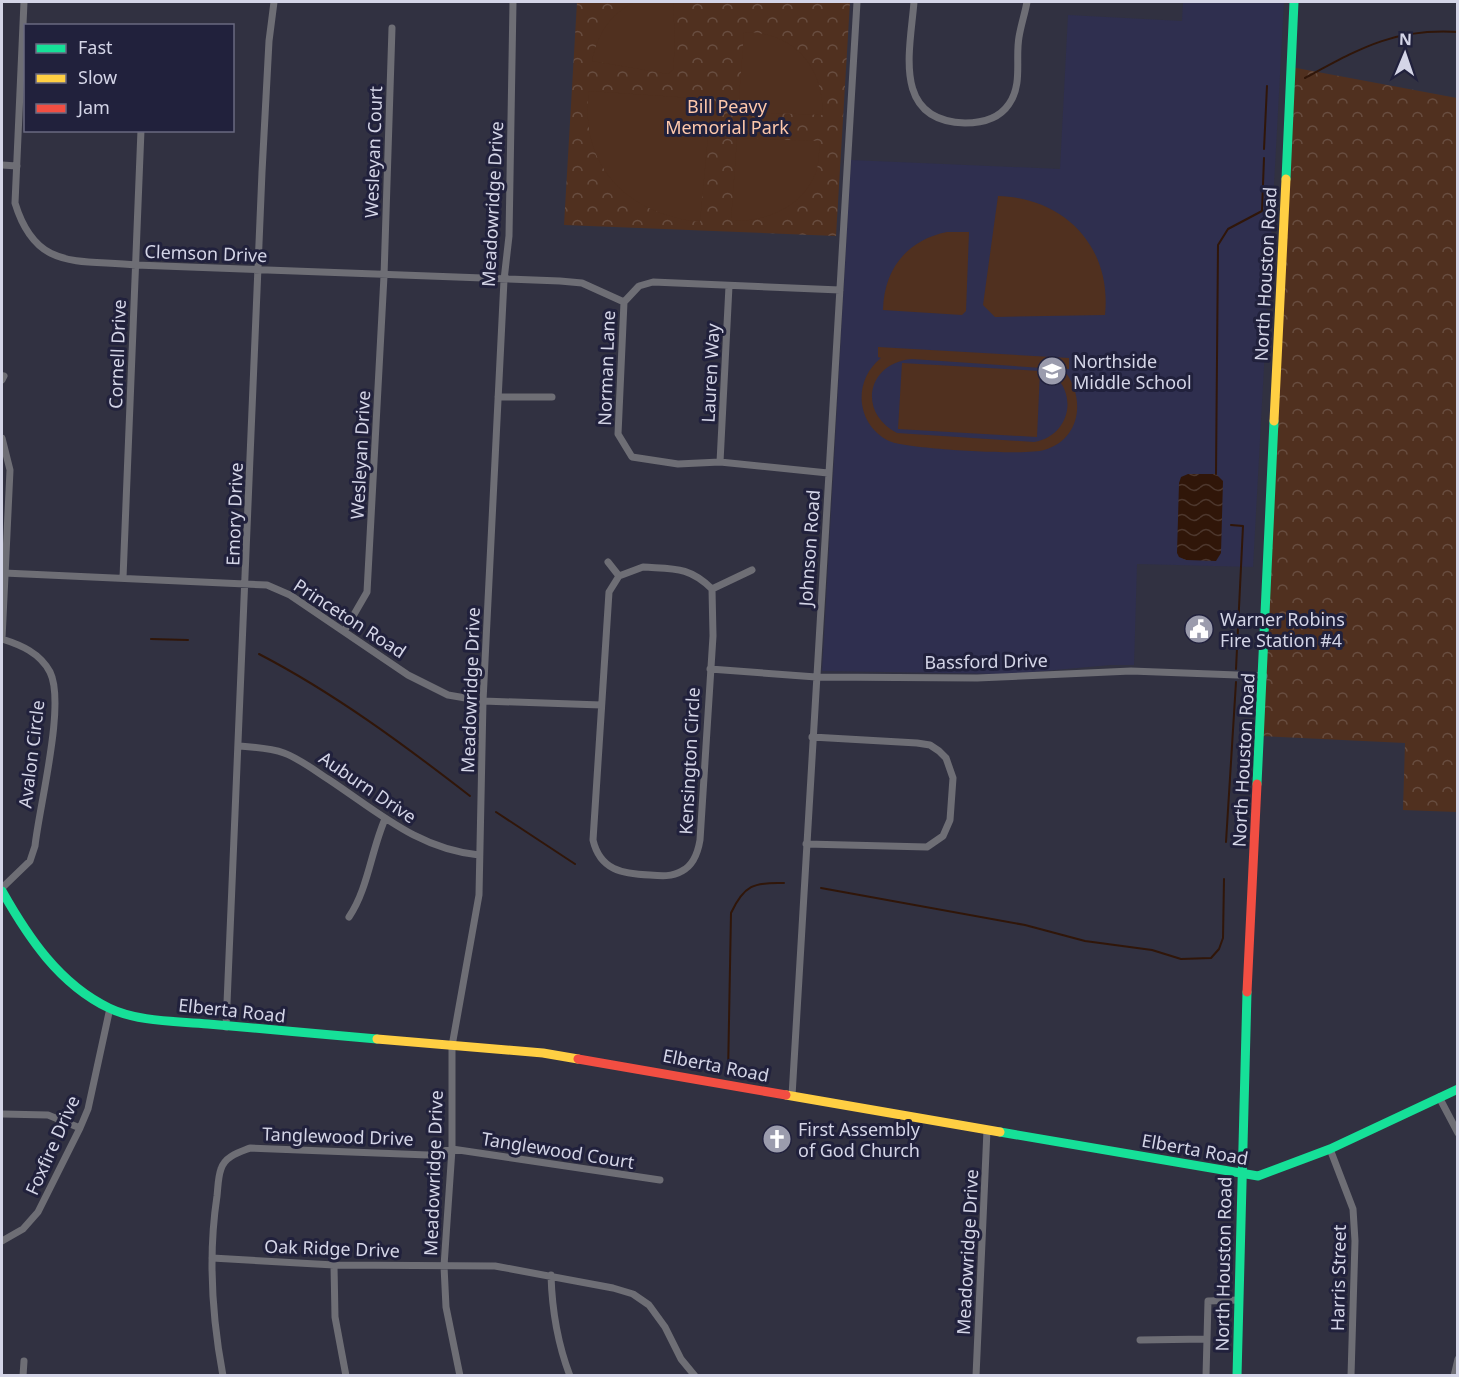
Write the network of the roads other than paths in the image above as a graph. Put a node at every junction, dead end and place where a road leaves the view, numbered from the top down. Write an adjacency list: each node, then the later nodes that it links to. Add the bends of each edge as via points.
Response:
1 (24, 2): 11 (street, Clemson Drive)
2 (274, 2): 13 (street, Emory Drive)
3 (513, 2): 15 (street, Meadowridge Drive, via 509,236)
4 (857, 2): 17 (street, Johnson Road)
5 (914, 2): 6 (street, via 909,64 914,96 924,109 942,119 972,123 999,115 1010,104 1018,76 1018,46)
6 (1027, 2)
7 (1294, 2): 34 (street, North Houston Road)
8 (392, 28): 14 (street, Wesleyan Court)
9 (141, 132): 12 (street, Cornell Drive)
10 (2, 165): 11 (street)
11 (17, 166): 12 (street, Clemson Drive, via 15,203 20,219 47,252 67,261)
12 (136, 266): 13 (street, Clemson Drive); 28 (street, Cornell Drive)
13 (260, 269): 14 (street, Clemson Drive); 29 (street, Emory Drive)
14 (384, 276): 15 (street, Clemson Drive); 31 (street, Wesleyan Drive, via 367,592)
15 (504, 280): 18 (street, Clemson Drive, via 582,283); 19 (street, Meadowridge Drive)
16 (729, 286): 17 (street, Norman Lane); 18 (street, Norman Lane, via 653,282 639,286); 22 (street, Lauren Way)
17 (840, 290): 23 (street, Johnson Road)
18 (624, 302): 22 (street, Norman Lane, via 618,434 624,445 632,457 650,462)
19 (498, 397): 20 (street); 36 (street, Meadowridge Drive)
20 (552, 397)
21 (2, 438): 26 (street, via 10,470)
22 (720, 462): 23 (street, Norman Lane)
23 (828, 473): 35 (street, Johnson Road)
24 (608, 562): 27 (street)
25 (752, 570): 30 (street)
26 (4, 573): 28 (street, Princeton Road); 32 (street)
27 (619, 576): 30 (street, via 643,567 686,570 697,574); 37 (street, Kensington Circle, via 607,604)
28 (123, 578): 29 (street, Princeton Road)
29 (246, 584): 31 (street, Princeton Road, via 267,585 290,595); 39 (street, Emory Drive)
30 (712, 589): 33 (street, Kensington Circle)
31 (345, 630): 36 (street, Princeton Road, via 427,686 448,695)
32 (2, 639): 43 (street, Avalon Circle, via 38,656 50,673 54,694 53,728 35,846 30,861)
33 (710, 669): 35 (street, Bassford Drive); 37 (street, Kensington Circle, via 700,840 697,854 683,871 667,876 624,874 603,863 596,851 593,840)
34 (1264, 676): 35 (street, Bassford Drive, via 1131,671 977,678); 57 (street, North Houston Road)
35 (816, 677): 38 (street, Johnson Road)
36 (483, 701): 37 (street, Princeton Road); 42 (street, Meadowridge Drive)
37 (601, 705)
38 (813, 737): 41 (street, Johnson Road); 41 (street, via 930,745 946,758 953,778 948,827 943,836 927,847)
39 (238, 746): 40 (street, Auburn Drive, via 284,753); 46 (street, Emory Drive)
40 (385, 819): 42 (street, Auburn Drive, via 452,853); 44 (street, via 374,843 360,901)
41 (806, 844): 49 (street, Johnson Road)
42 (479, 855): 47 (street, Meadowridge Drive, via 479,896)
43 (2, 890): 45 (street, Elberta Road, via 13,912 57,971 79,991)
44 (349, 917)
45 (110, 1008): 46 (street, Elberta Road, via 154,1019); 52 (street, Foxfire Drive, via 88,1109)
46 (226, 1027): 47 (street, Elberta Road)
47 (452, 1046): 49 (street, Elberta Road, via 543,1053); 55 (street, Meadowridge Drive)
48 (1458, 1089): 50 (street, Elberta Road)
49 (792, 1096): 53 (street, Elberta Road)
50 (1439, 1097): 54 (street); 56 (street, Elberta Road)
51 (2, 1114): 52 (street, via 48,1115)
52 (80, 1128): 59 (street, Foxfire Drive, via 38,1212 23,1229)
53 (987, 1130): 57 (street, Elberta Road); 75 (street, Meadowridge Drive)
54 (1458, 1133)
55 (453, 1149): 58 (street, Tanglewood Court); 60 (street, Tanglewood Drive, via 417,1155 250,1148 231,1156 221,1167); 62 (street, Meadowridge Drive)
56 (1330, 1149): 57 (street, Elberta Road, via 1258,1176); 78 (street, Harris Street, via 1353,1209 1356,1241)
57 (1241, 1174): 64 (street, North Houston Road)
58 (660, 1180)
59 (2, 1241)
60 (212, 1258): 61 (street, Oak Ridge Drive); 70 (street, Tanglewood Drive)
61 (334, 1265): 62 (street, Oak Ridge Drive); 71 (street, via 335,1317)
62 (444, 1266): 63 (street, Oak Ridge Drive, via 495,1266); 72 (street, Meadowridge Drive, via 446,1307)
63 (551, 1275): 73 (street, via 552,1311); 74 (street, Oak Ridge Drive, via 633,1294 649,1305)
64 (1238, 1300): 65 (street, via 1208,1301); 77 (street, North Houston Road)
65 (1206, 1339): 66 (street); 76 (street)
66 (1140, 1340)
67 (1458, 1359): 79 (street)
68 (24, 1361): 69 (street)
69 (23, 1376)
70 (223, 1376)
71 (346, 1376)
72 (460, 1376)
73 (570, 1376)
74 (695, 1376)
75 (976, 1376)
76 (1206, 1376)
77 (1237, 1376)
78 (1351, 1376)
79 (1454, 1376)

